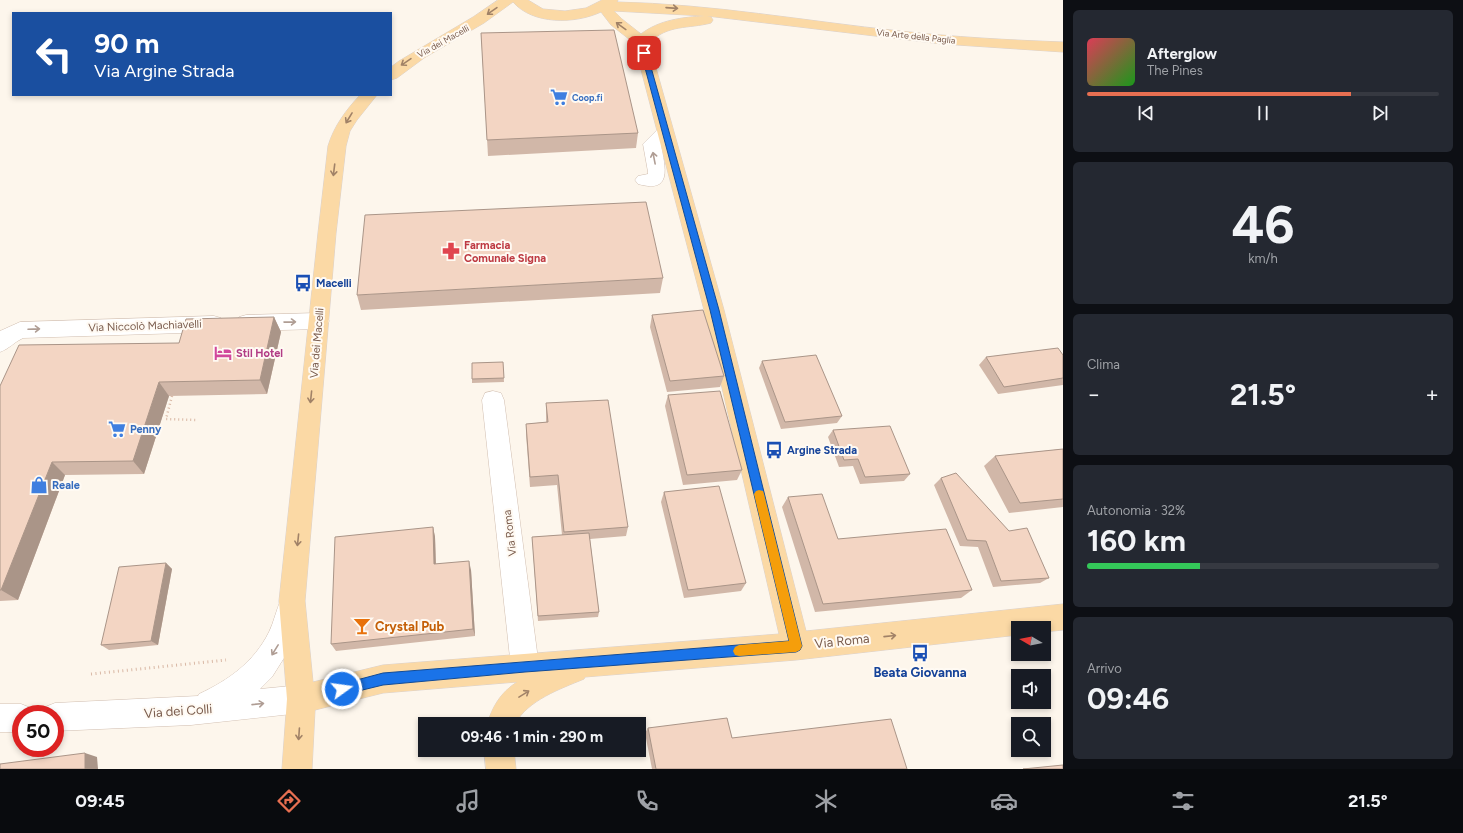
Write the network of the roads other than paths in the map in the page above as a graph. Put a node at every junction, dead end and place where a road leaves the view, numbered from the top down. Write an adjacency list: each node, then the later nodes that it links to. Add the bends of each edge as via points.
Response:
1 (507, 0): 9 (main road, Via dei Macelli, one-way to 9, via 477,22 401,65)
2 (519, 0): 4 (main road, via 531,9 561,16 593,12)
3 (688, 0): 6 (main road)
4 (608, 3): 5 (main road, one-way to 5); 7 (main road, one-way to 4, via 617,23 608,12)
5 (749, 16): 6 (main road); 7 (main road, via 678,23 648,34)
6 (770, 18): 8 (main road, Via Arte della Paglia, via 942,40)
7 (641, 42): 11 (main road)
8 (1063, 47)
9 (392, 74)
10 (368, 96): 13 (main road, Via dei Macelli, one-way to 13, via 352,112 340,133 337,146)
11 (665, 132): 12 (street, one-way to 11, via 656,177 652,144); 18 (main road, via 714,310)
12 (644, 180)
13 (318, 321): 14 (street, Via Niccolò Machiavelli, one-way to 13, via 20,330); 16 (main road, Via dei Macelli, one-way to 16)
14 (0, 344)
15 (493, 400): 20 (street, Via Roma)
16 (292, 601): 21 (main road, Via dei Macelli); 22 (street, Via dei Macelli, one-way to 22, via 279,644 261,670 227,697)
17 (1063, 616): 18 (main road, Via Roma, one-way to 17)
18 (796, 646): 19 (main road, Via Roma)
19 (592, 662): 20 (main road, Via Roma); 24 (main road, one-way to 19, via 519,698 546,681)
20 (525, 667): 21 (main road, Via Roma, via 383,679)
21 (301, 699): 22 (street, Via dei Colli, one-way to 21); 28 (main road, Via dei Macelli, one-way to 28)
22 (191, 711): 23 (street, Via dei Colli)
23 (64, 717)
24 (503, 717)
25 (0, 718): 26 (street)
26 (12, 718)
27 (500, 757): 29 (main road)
28 (297, 769)
29 (501, 769)

